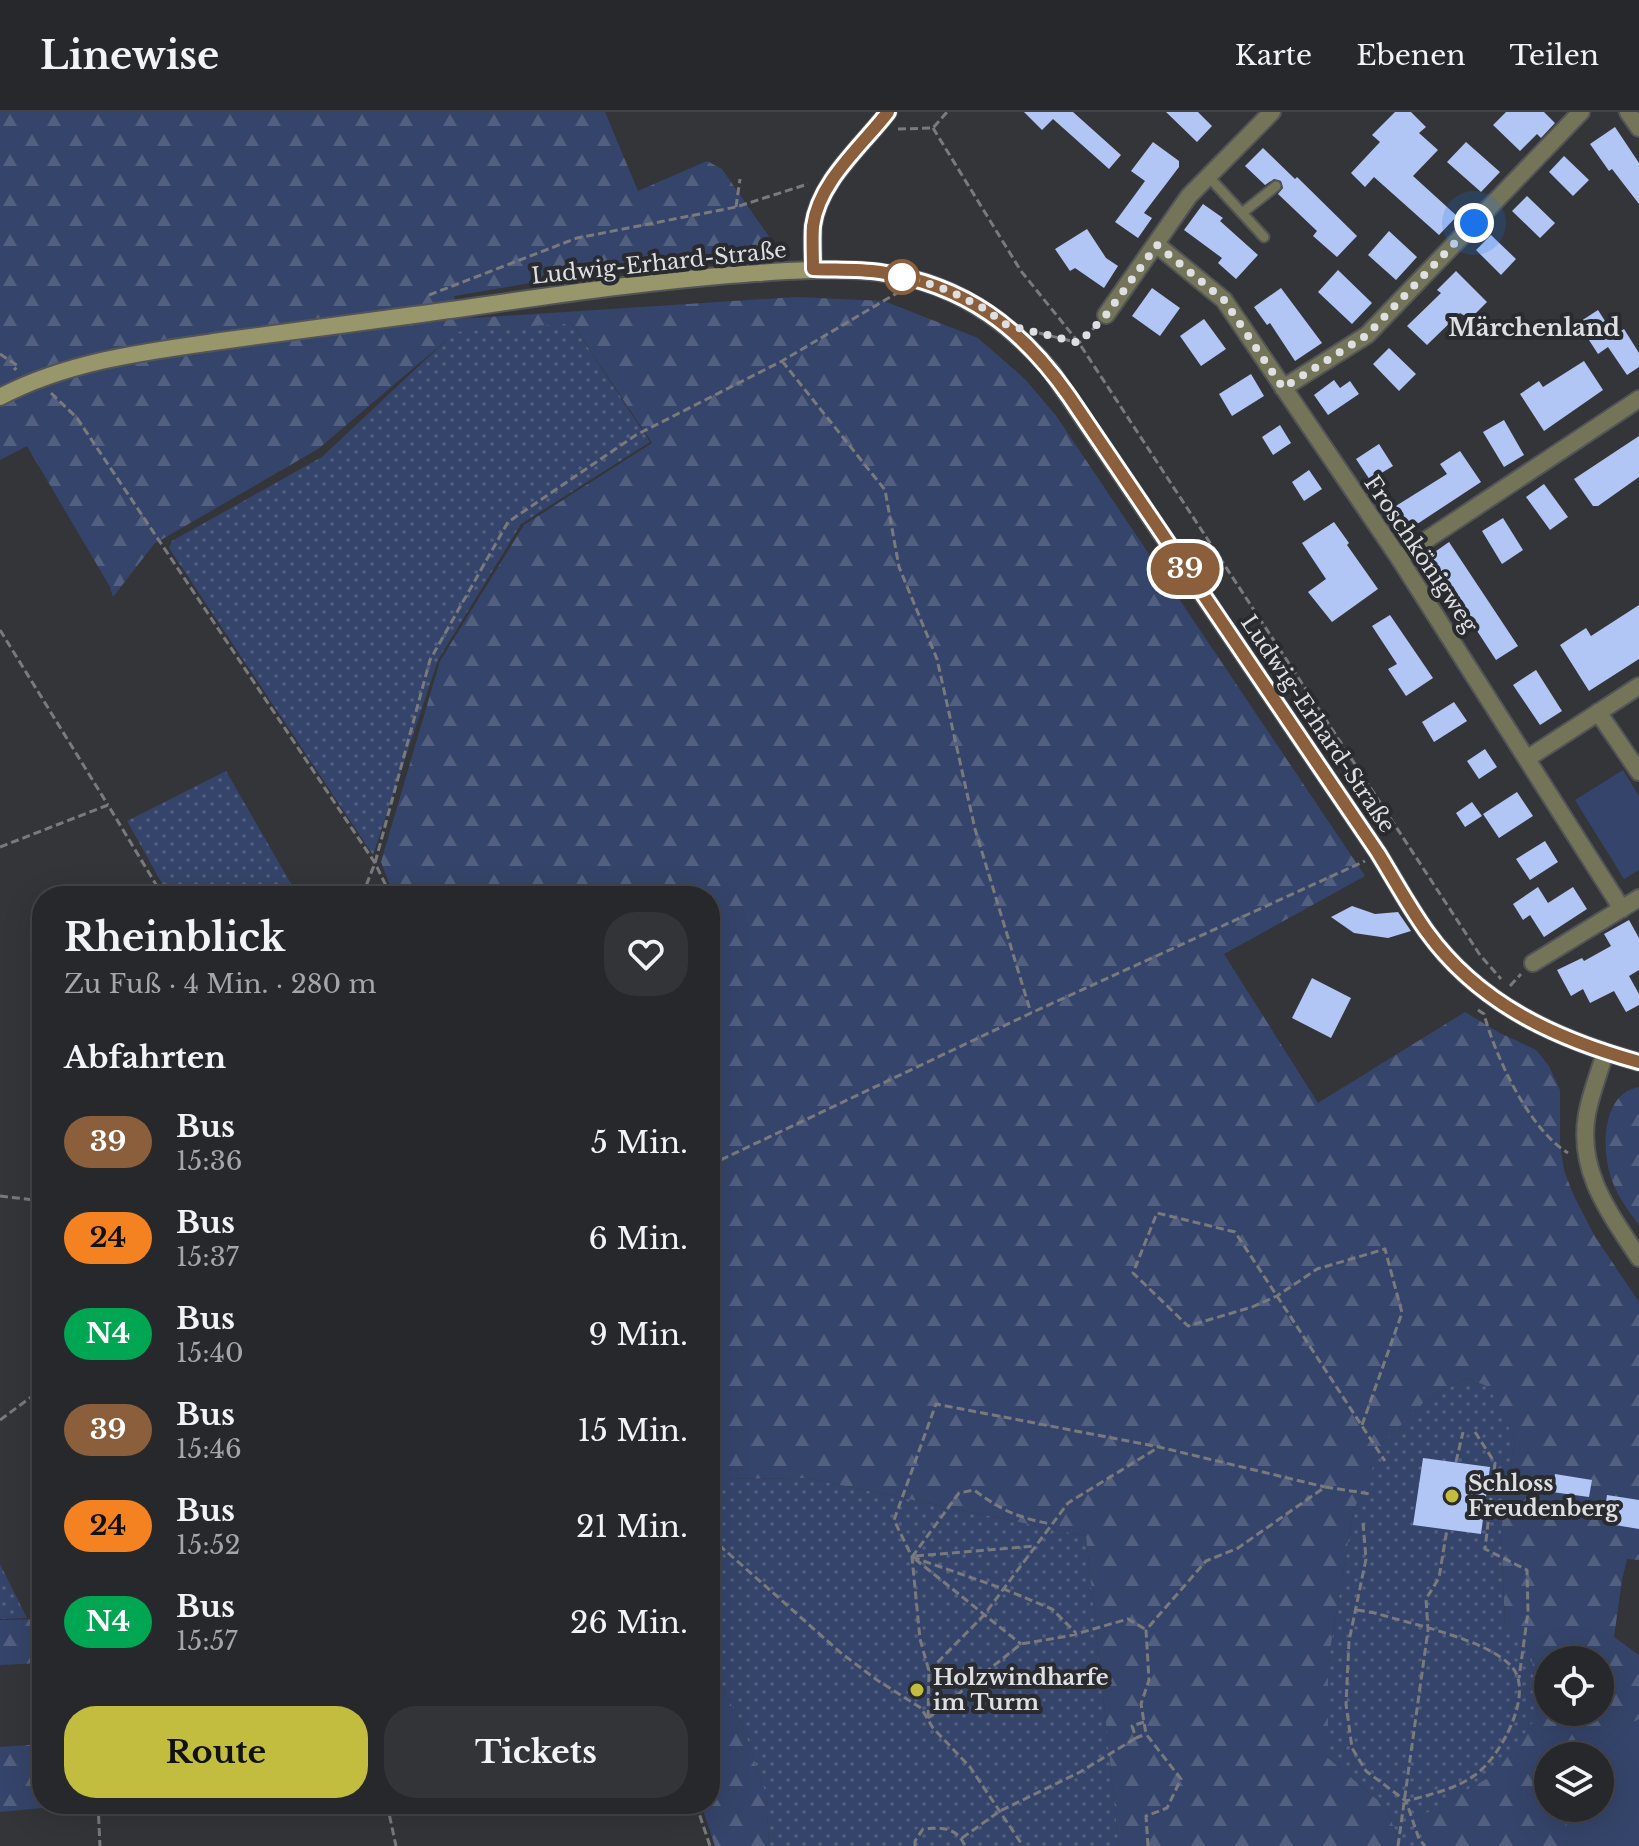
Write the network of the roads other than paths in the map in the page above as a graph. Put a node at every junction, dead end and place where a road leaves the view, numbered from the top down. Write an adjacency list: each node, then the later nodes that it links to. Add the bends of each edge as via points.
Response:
1 (1272, 112): 6 (street)
2 (1581, 112): 13 (street, via 1367,335)
3 (1628, 112): 5 (street)
4 (890, 120): 11 (street, via 850,148 818,207)
5 (1639, 128)
6 (1208, 176): 8 (lane); 10 (street)
7 (1276, 186): 8 (lane)
8 (1242, 213): 9 (lane)
9 (1264, 237)
10 (1157, 245): 12 (street); 13 (street, Froschkönigweg, via 1224,300)
11 (813, 269): 14 (main road, Ludwig-Erhard-Straße, via 639,284 157,350 111,359); 24 (main road, Ludwig-Erhard-Straße, via 919,280 983,308 1028,344 1378,853 1426,931 1498,1002 1542,1029)
12 (1106, 315)
13 (1283, 388): 16 (street, Froschkönigweg)
14 (0, 397)
15 (1639, 399): 16 (street)
16 (1399, 558): 19 (street, Froschkönigweg)
17 (1639, 686): 18 (street)
18 (1598, 712): 19 (street); 20 (street)
19 (1528, 758): 22 (street, Froschkönigweg)
20 (1639, 772)
21 (1639, 898): 22 (street)
22 (1622, 909): 23 (street)
23 (1533, 963)
24 (1605, 1053): 25 (main road, Ludwig-Erhard-Straße); 26 (street, via 1587,1115 1588,1166 1599,1197)
25 (1639, 1062)
26 (1639, 1258)

